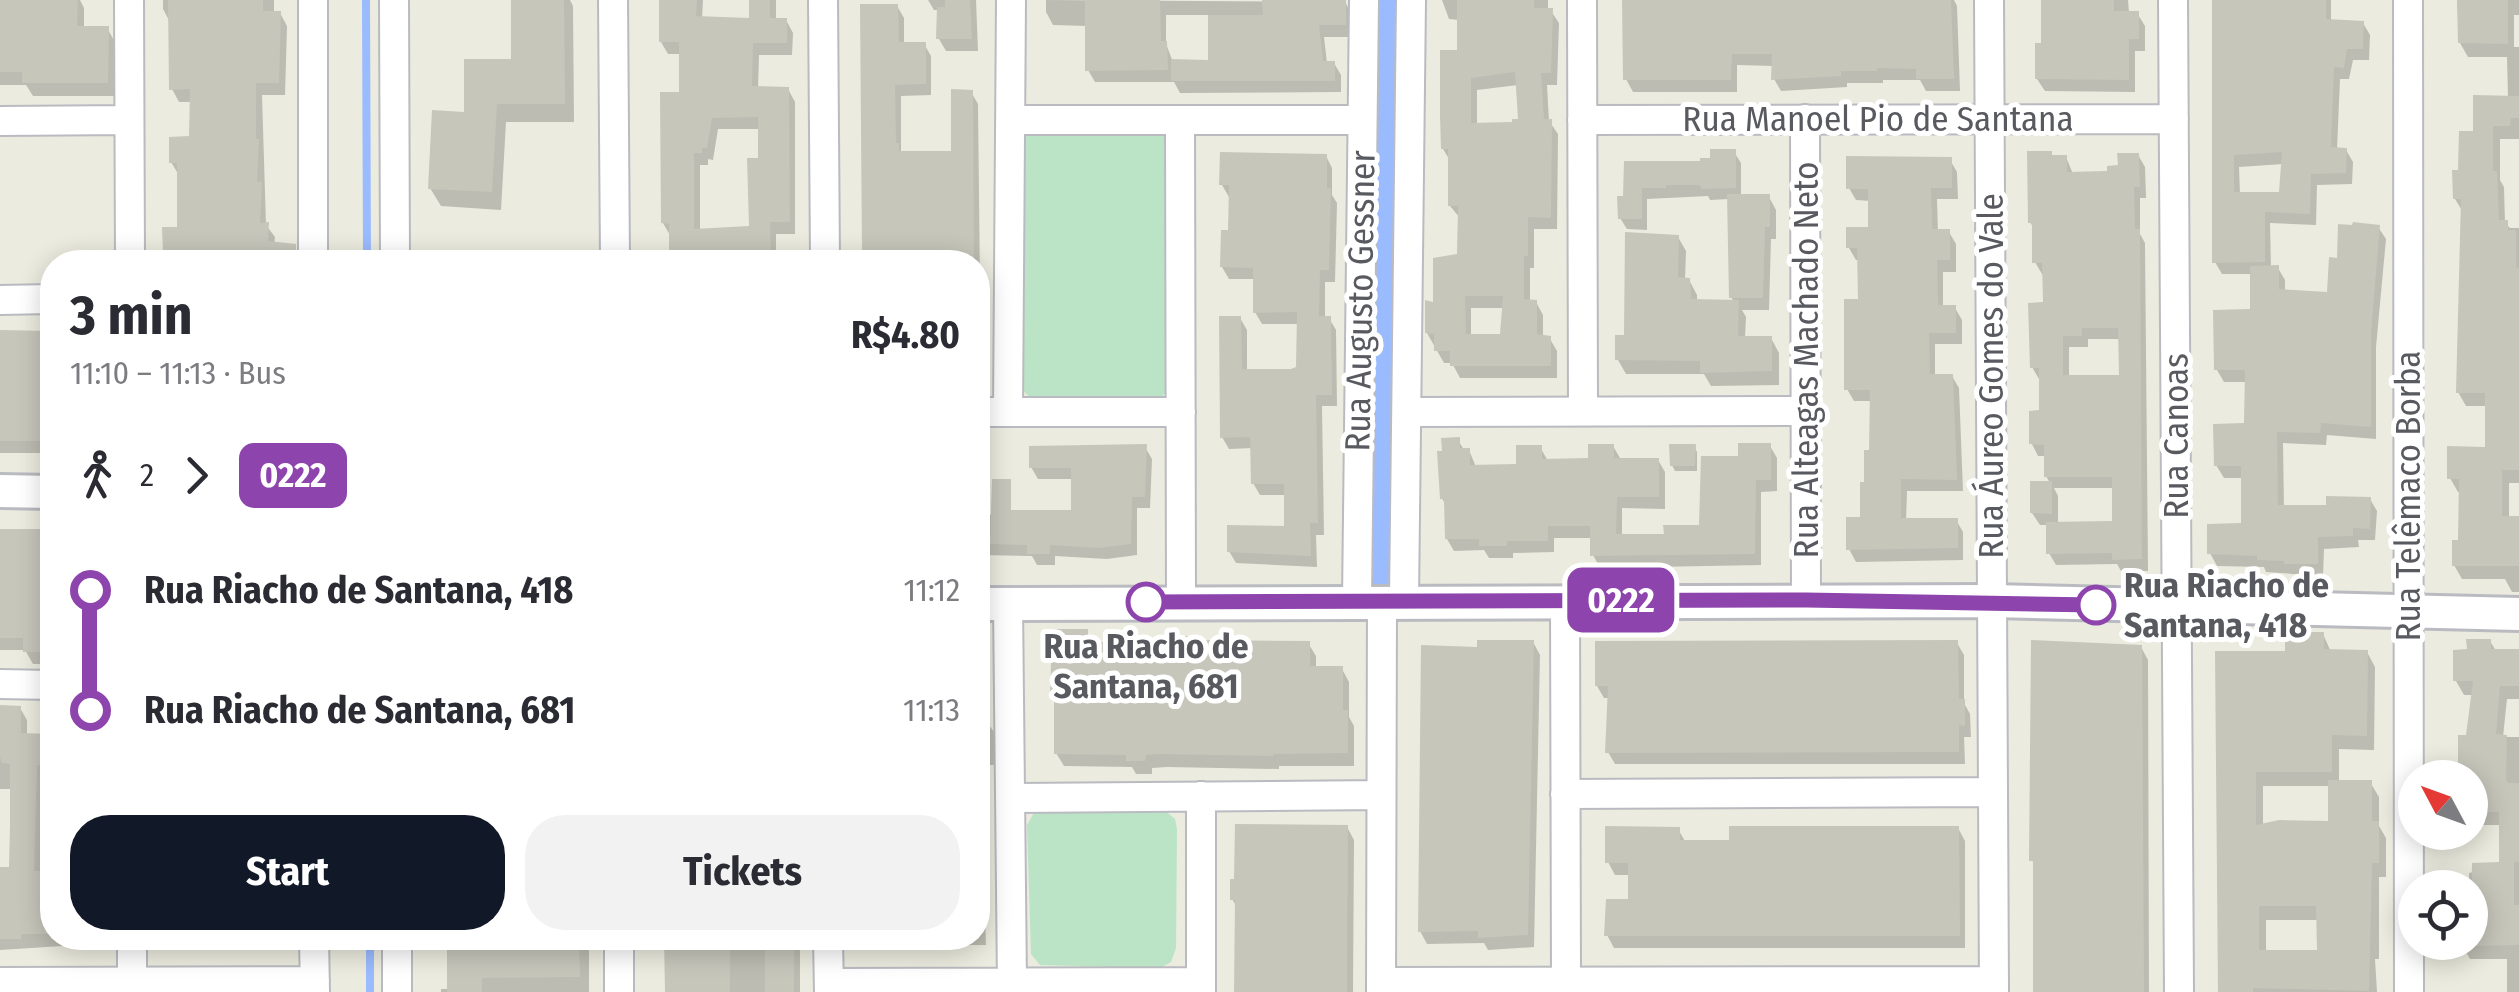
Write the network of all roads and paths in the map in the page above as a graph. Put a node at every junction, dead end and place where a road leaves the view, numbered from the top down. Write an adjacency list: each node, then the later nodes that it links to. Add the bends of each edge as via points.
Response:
1 (129, 0): 16 (street)
2 (313, 0): 23 (street)
3 (394, 0): 24 (street)
4 (613, 0): 25 (street)
5 (823, 0): 26 (street)
6 (1010, 0): 17 (street)
7 (1364, 0): 19 (street, Rua Augusto Gessner)
8 (1410, 0): 34 (street, Rua Augusto Gessner)
9 (1582, 0): 20 (street)
10 (1988, 0): 14 (street, Rua Áureo Gomes do Vale)
11 (2174, 0): 15 (street, Rua Canoas)
12 (2408, 0): 44 (street, Rua Telêmaco Borba)
13 (1806, 119): 14 (street, Rua Manoel Pio de Santana); 20 (street, Rua Manoel Pio de Santana); 30 (street, Rua Alteagas Machado Neto)
14 (1989, 119): 15 (street, Rua Manoel Pio de Santana); 40 (street, Rua Áureo Gomes do Vale)
15 (2174, 119): 43 (street, Rua Canoas)
16 (130, 120): 21 (street); 22 (street)
17 (1010, 120): 18 (street); 32 (street)
18 (1180, 120): 19 (street); 33 (street)
19 (1362, 120): 38 (street, Rua Augusto Gessner)
20 (1582, 120): 29 (street)
21 (0, 121)
22 (130, 250)
23 (313, 250)
24 (394, 250)
25 (615, 250)
26 (824, 250)
27 (0, 300): 28 (street)
28 (40, 300)
29 (1583, 411): 30 (street); 34 (street)
30 (1806, 411): 37 (street, Rua Alteagas Machado Neto)
31 (990, 412): 32 (street)
32 (1008, 412): 33 (street)
33 (1181, 412): 41 (street)
34 (1407, 412): 38 (street, Rua Augusto Gessner)
35 (0, 492): 36 (street)
36 (40, 492)
37 (1806, 600): 39 (street); 40 (street)
38 (1381, 601): 39 (street); 41 (street); 50 (street)
39 (1565, 601): 49 (street)
40 (1992, 601): 43 (street); 48 (street, Rua Áureo Gomes do Vale)
41 (1181, 602): 42 (street)
42 (993, 604): 52 (street)
43 (2177, 608): 44 (street); 69 (street, Rua Canoas)
44 (2408, 613): 45 (street); 70 (street, Rua Telêmaco Borba)
45 (2519, 614)
46 (0, 684): 47 (street)
47 (40, 685)
48 (1993, 792): 49 (street); 63 (street, Rua Áureo Gomes do Vale)
49 (1566, 794): 61 (street)
50 (1381, 795): 51 (street); 65 (street)
51 (1201, 796): 52 (street); 64 (street)
52 (1010, 798): 60 (street)
53 (132, 950): 59 (street)
54 (314, 950): 62 (street)
55 (397, 950): 67 (street)
56 (619, 950): 68 (street)
57 (828, 950): 66 (street)
58 (0, 982): 59 (street)
59 (132, 982): 62 (street)
60 (1012, 982): 64 (street); 66 (street)
61 (1566, 982): 63 (street); 65 (street)
62 (314, 986)
63 (1994, 986)
64 (1202, 987)
65 (1381, 987)
66 (828, 988)
67 (397, 992)
68 (619, 992)
69 (2179, 992)
70 (2409, 992)

